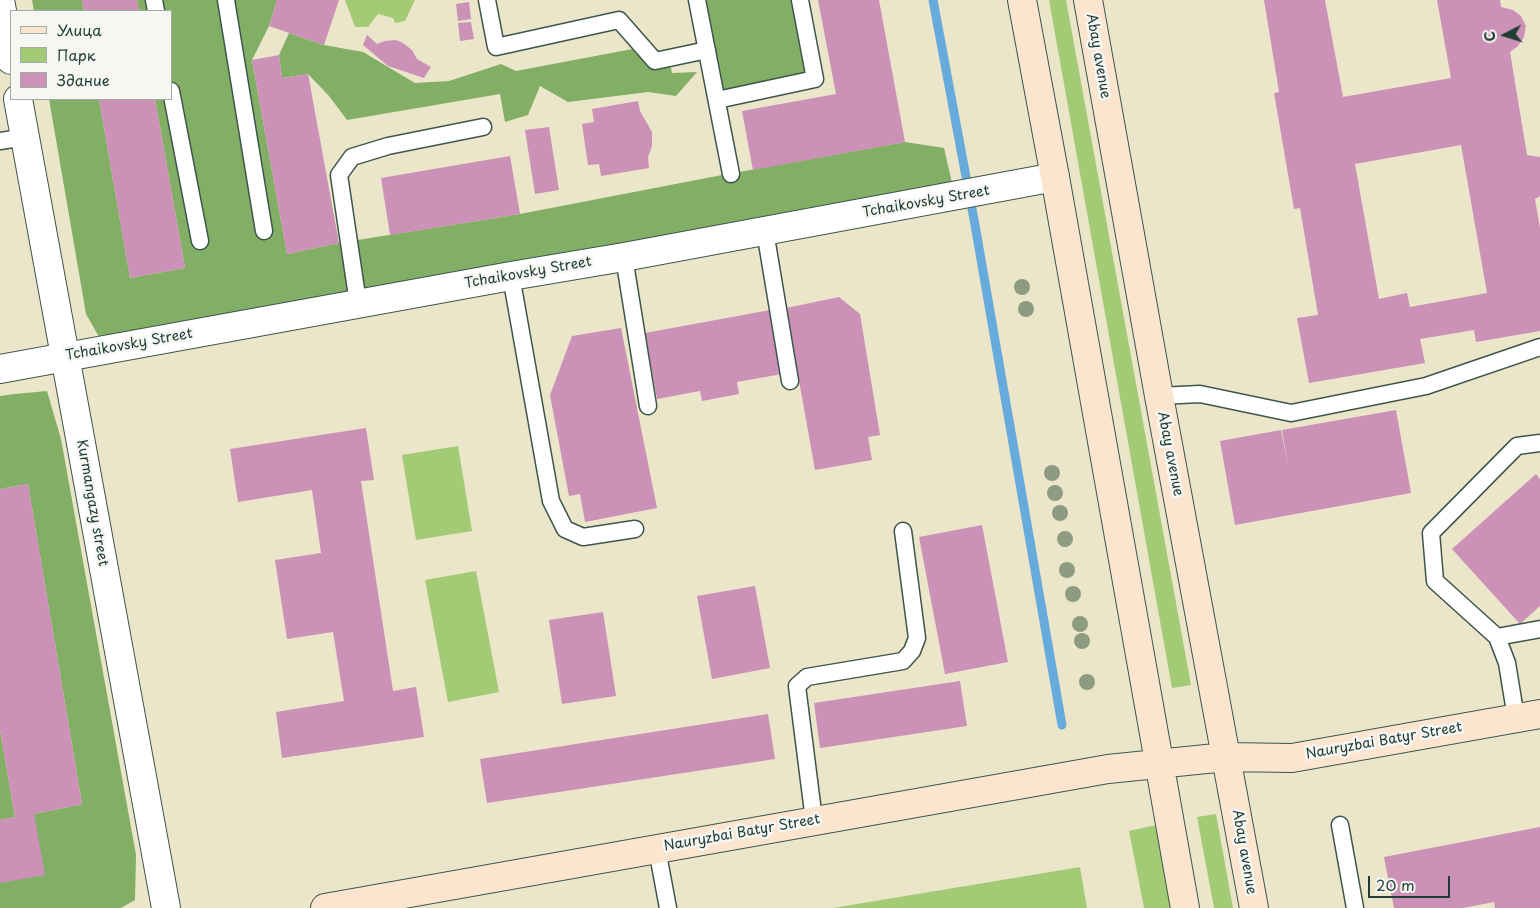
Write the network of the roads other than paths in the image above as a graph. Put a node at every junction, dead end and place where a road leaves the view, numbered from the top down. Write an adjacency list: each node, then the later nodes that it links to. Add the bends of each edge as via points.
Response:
1 (0, 0): 9 (street)
2 (226, 0): 17 (lane)
3 (487, 0): 8 (lane, via 496,47 618,20 655,61)
4 (697, 0): 8 (lane)
5 (800, 0): 12 (lane, via 815,79)
6 (1022, 0): 16 (main road)
7 (1088, 0): 27 (main road, Abay avenue)
8 (707, 50): 12 (lane)
9 (10, 55)
10 (172, 96): 19 (lane)
11 (18, 100): 14 (street, Kurmangazy street)
12 (717, 100): 15 (lane)
13 (483, 128): 22 (lane, via 388,146 352,157 339,176)
14 (12, 139): 24 (street, Kurmangazy street)
15 (731, 174)
16 (1055, 177): 18 (street, Tchaikovsky Street); 36 (main road)
17 (264, 231)
18 (765, 231): 20 (street, Tchaikovsky Street); 26 (lane)
19 (200, 241)
20 (624, 257): 21 (street, Tchaikovsky Street); 28 (lane)
21 (511, 276): 22 (street, Tchaikovsky Street); 30 (lane, via 551,501 565,529 583,536)
22 (358, 304): 24 (street, Tchaikovsky Street)
23 (1540, 347): 27 (lane, via 1426,386 1291,413 1200,394)
24 (65, 356): 25 (street, Tchaikovsky Street); 41 (street, Kurmangazy street)
25 (0, 369)
26 (790, 381)
27 (1159, 396): 35 (main road, Abay avenue)
28 (648, 406)
29 (1540, 443): 33 (lane, via 1517,446 1431,533 1435,581)
30 (635, 529)
31 (903, 531): 37 (lane, via 917,638 912,651 903,662 807,677 797,686)
32 (1540, 629): 33 (lane)
33 (1497, 637): 34 (lane)
34 (1528, 716): 35 (main road, Nauryzbai Batyr Street, via 1292,758)
35 (1226, 757): 36 (main road, Nauryzbai Batyr Street); 45 (main road, Abay avenue)
36 (1159, 764): 37 (main road, Nauryzbai Batyr Street, via 1108,769); 44 (main road)
37 (814, 820): 39 (main road, Nauryzbai Batyr Street)
38 (1340, 825): 46 (lane)
39 (657, 849): 40 (main road, Nauryzbai Batyr Street); 43 (lane)
40 (400, 902): 42 (main road, Nauryzbai Batyr Street)
41 (166, 908)
42 (325, 908)
43 (668, 908)
44 (1185, 908)
45 (1254, 908)
46 (1355, 908)

